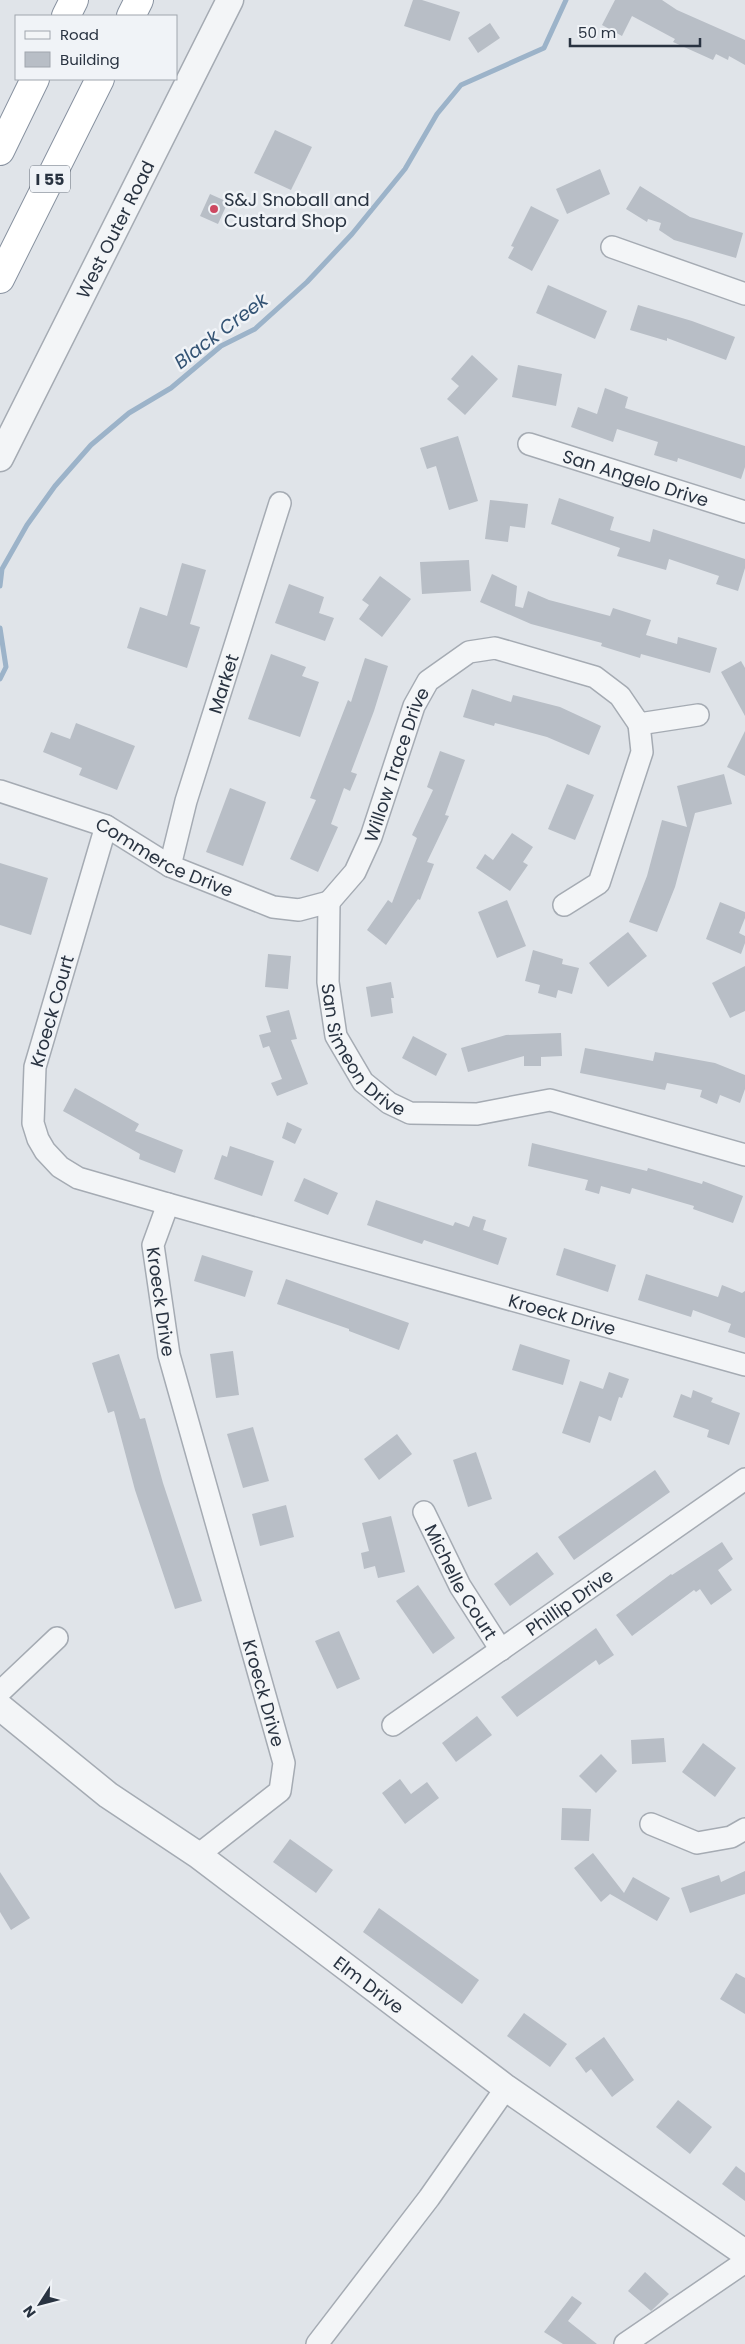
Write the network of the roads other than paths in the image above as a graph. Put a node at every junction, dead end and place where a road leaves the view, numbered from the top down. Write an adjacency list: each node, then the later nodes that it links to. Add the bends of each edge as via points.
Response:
1 (74, 0): 4 (highway)
2 (139, 0): 5 (highway)
3 (230, 0): 13 (street, West Outer Road)
4 (66, 15)
5 (132, 15)
6 (35, 80): 8 (highway)
7 (100, 80): 10 (highway, I 55)
8 (0, 151)
9 (612, 247): 11 (street)
10 (0, 280)
11 (745, 294)
12 (529, 444): 15 (street, San Angelo Drive)
13 (0, 458)
14 (280, 503): 20 (street, Market, via 186,801)
15 (745, 512)
16 (698, 715): 17 (street)
17 (639, 724): 21 (street, Willow Trace Drive, via 620,696 595,677 495,648 469,652 428,681 414,706 371,836 355,872); 22 (street, Willow Trace Drive, via 642,752 599,883)
18 (0, 791): 19 (street, Commerce Drive)
19 (106, 826): 20 (street, Commerce Drive); 24 (street, Kroeck Court, via 35,1067 33,1123 45,1151 60,1167 78,1178)
20 (170, 866): 21 (street, Commerce Drive, via 273,907 299,910)
21 (329, 902): 23 (street, San Simeon Drive, via 328,982 336,1036 363,1082 389,1103 410,1113 477,1114 550,1100)
22 (564, 905)
23 (745, 1154)
24 (168, 1204): 25 (street, Kroeck Drive); 35 (street, Kroeck Drive, via 153,1245 169,1355 284,1763 280,1791)
25 (745, 1365)
26 (745, 1479): 29 (street, Phillip Drive)
27 (424, 1512): 29 (street, Michelle Court, via 460,1586)
28 (57, 1638): 30 (street)
29 (501, 1650): 32 (street, Phillip Drive)
30 (0, 1692)
31 (0, 1707): 35 (street, Elm Drive, via 108,1795)
32 (393, 1725)
33 (651, 1824): 34 (street, via 697,1843 731,1837)
34 (745, 1829)
35 (198, 1855): 36 (street, Elm Drive)
36 (506, 2088): 37 (street, Elm Drive); 39 (street, via 428,2198)
37 (745, 2253)
38 (745, 2262): 40 (street)
39 (316, 2344)
40 (624, 2344)

